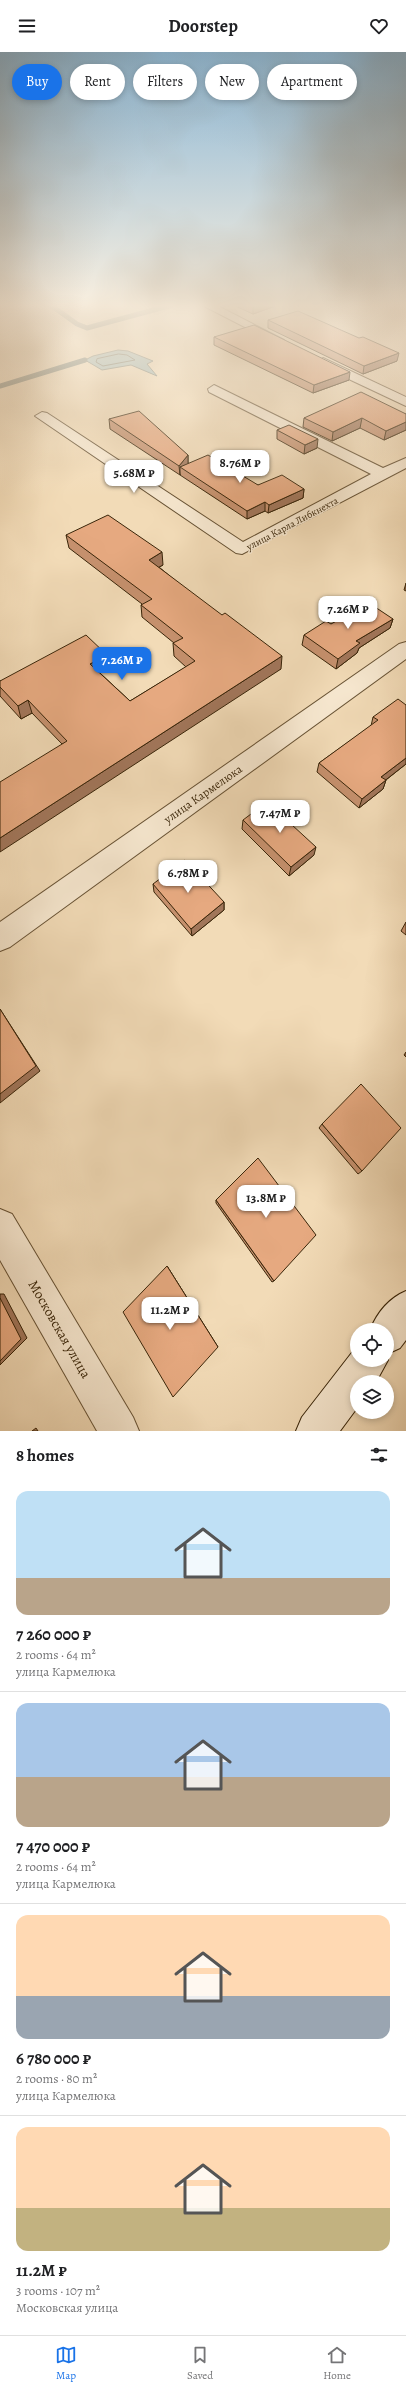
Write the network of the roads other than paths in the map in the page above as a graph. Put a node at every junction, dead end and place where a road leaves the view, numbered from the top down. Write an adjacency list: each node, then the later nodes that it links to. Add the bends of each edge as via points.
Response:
1 (336, 368): 3 (street)
2 (214, 389): 6 (street)
3 (406, 402)
4 (42, 416): 6 (street, улица Карла Либкнехта, via 242,549)
5 (406, 462): 6 (street, улица Карла Либкнехта)
6 (384, 475)
7 (406, 649): 8 (street, улица Кармелюка)
8 (0, 938)
9 (0, 1226): 13 (street, Московская улица)
10 (406, 1309): 11 (street)
11 (394, 1325)
12 (364, 1367): 14 (street)
13 (119, 1431)
14 (316, 1431)

